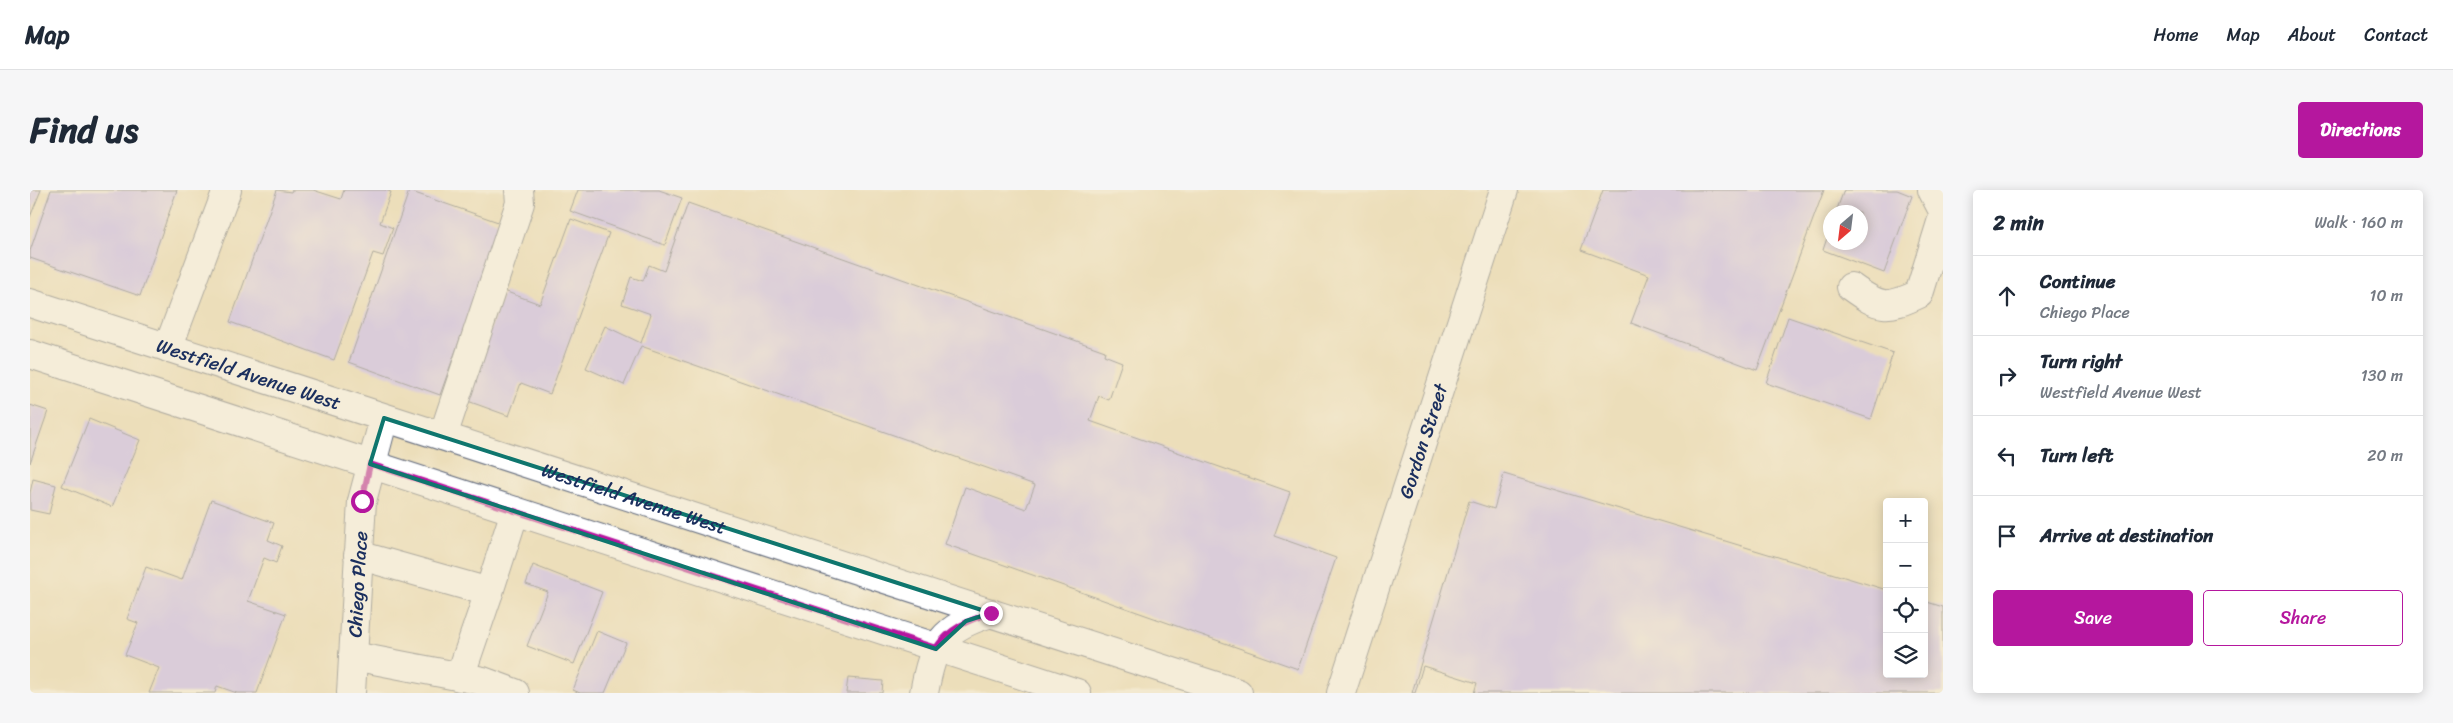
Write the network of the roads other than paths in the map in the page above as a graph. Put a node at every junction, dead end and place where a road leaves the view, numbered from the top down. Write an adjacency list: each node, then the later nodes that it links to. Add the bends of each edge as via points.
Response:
1 (227, 190): 9 (main road)
2 (519, 190): 12 (main road, via 520,204)
3 (1504, 190): 26 (main road, Gordon Street)
4 (1932, 190): 5 (main road)
5 (1943, 211)
6 (1943, 216): 7 (main road, via 1919,294 1897,304 1872,302)
7 (1851, 288)
8 (30, 304): 9 (main road, Westfield Avenue West)
9 (168, 348): 11 (main road, Westfield Avenue West)
10 (30, 354): 13 (main road)
11 (384, 418): 12 (main road, Westfield Avenue West); 13 (main road, Chiego Place)
12 (443, 436): 17 (main road, Westfield Avenue West)
13 (370, 464): 14 (main road); 15 (main road, Chiego Place, via 362,501)
14 (515, 511): 16 (main road); 18 (main road)
15 (358, 555): 16 (main road); 19 (main road, Chiego Place)
16 (489, 592): 20 (main road)
17 (991, 613): 18 (main road, via 966,621 942,639); 25 (main road, Westfield Avenue West)
18 (936, 648): 21 (main road); 24 (main road)
19 (353, 656): 20 (main road); 22 (main road, Chiego Place)
20 (460, 677): 23 (main road)
21 (1065, 691)
22 (351, 693)
23 (515, 693)
24 (924, 693)
25 (1238, 693)
26 (1342, 693)

